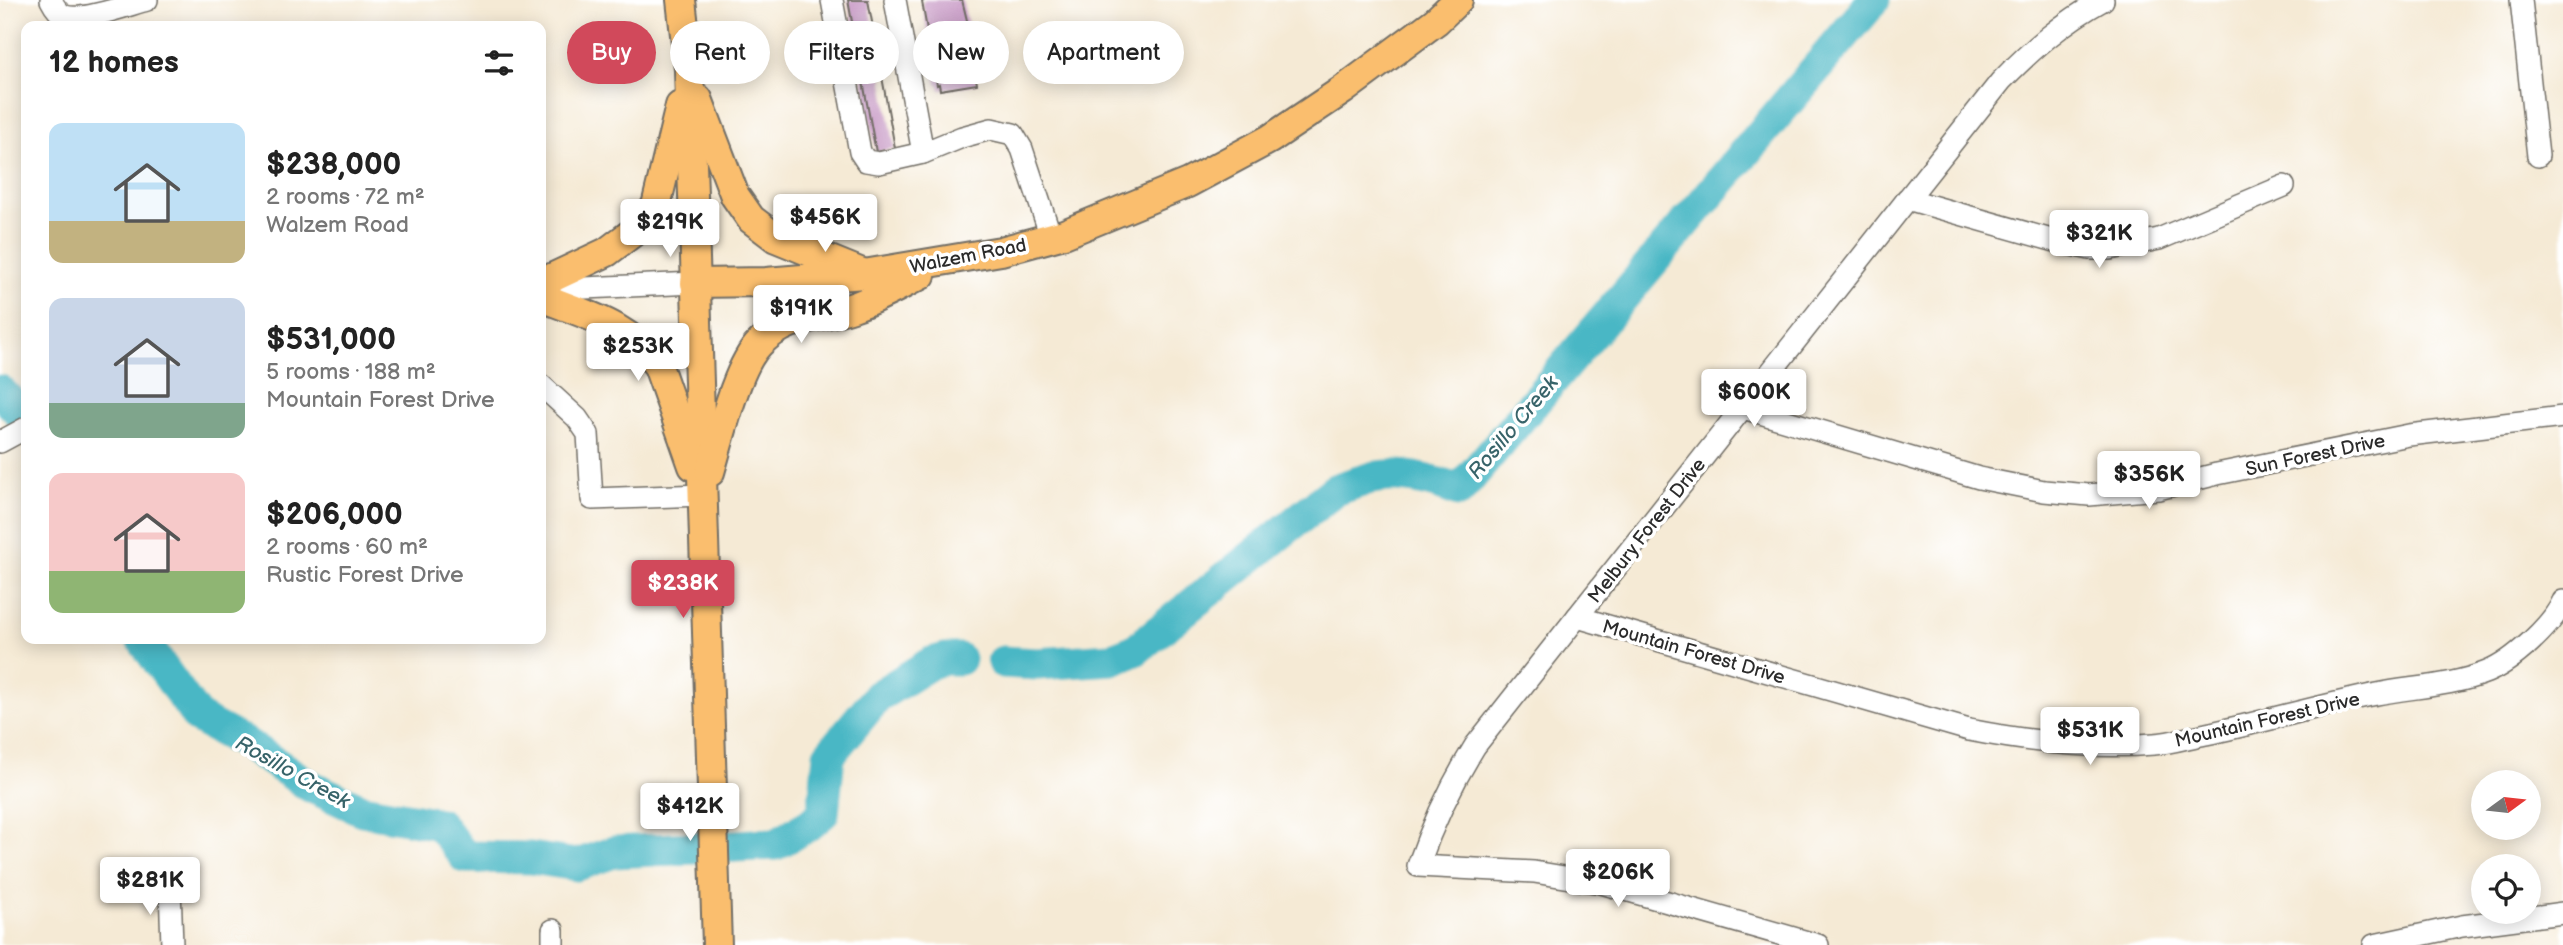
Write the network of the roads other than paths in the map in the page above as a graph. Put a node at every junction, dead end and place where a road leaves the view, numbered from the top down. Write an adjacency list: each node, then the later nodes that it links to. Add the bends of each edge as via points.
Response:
1 (51, 0): 2 (street, via 63,16 77,18)
2 (147, 0)
3 (681, 0): 9 (main road)
4 (832, 0): 13 (street, via 860,152 866,161 879,163)
5 (895, 0): 13 (street)
6 (1458, 0): 17 (main road, Walzem Road, via 1353,83 1270,139 1188,183)
7 (2103, 0): 16 (street, Melbury Forest Drive, via 2061,25 2030,51)
8 (2521, 0): 14 (street)
9 (683, 21)
10 (685, 84): 20 (main road, via 656,206 640,227 607,252)
11 (689, 84): 21 (main road)
12 (694, 84): 19 (main road, via 735,196 751,219 776,238)
13 (923, 153): 17 (street, via 991,129 1013,134)
14 (2538, 156)
15 (2284, 186): 16 (street, via 2159,239 2110,249 2062,243)
16 (1907, 199): 25 (street, Melbury Forest Drive)
17 (1051, 237): 18 (main road, Walzem Road)
18 (957, 258): 19 (main road, Walzem Road); 29 (main road, via 853,307 803,317 759,343 736,383)
19 (864, 274): 21 (main road, Walzem Road)
20 (546, 281)
21 (695, 283): 22 (street); 29 (main road)
22 (546, 290)
23 (546, 299): 29 (main road, via 622,330 648,351 658,366)
24 (546, 390): 29 (street, via 588,435 592,499)
25 (1743, 408): 26 (street, Sun Forest Drive, via 1979,478 2089,495 2158,489 2409,435); 31 (street, Melbury Forest Drive)
26 (2563, 417)
27 (21, 431): 28 (street)
28 (0, 442)
29 (703, 495): 35 (main road)
30 (2563, 601): 31 (street, Mountain Forest Drive, via 2514,657 2464,680 2378,694 2157,744 2102,746 1969,730)
31 (1577, 617): 36 (street, Melbury Forest Drive, via 1453,780 1418,866 1534,872 1601,883)
32 (170, 888): 37 (street)
33 (2563, 913): 34 (street)
34 (2462, 936): 38 (street)
35 (717, 943)
36 (1812, 944)
37 (172, 945)
38 (2374, 945)

